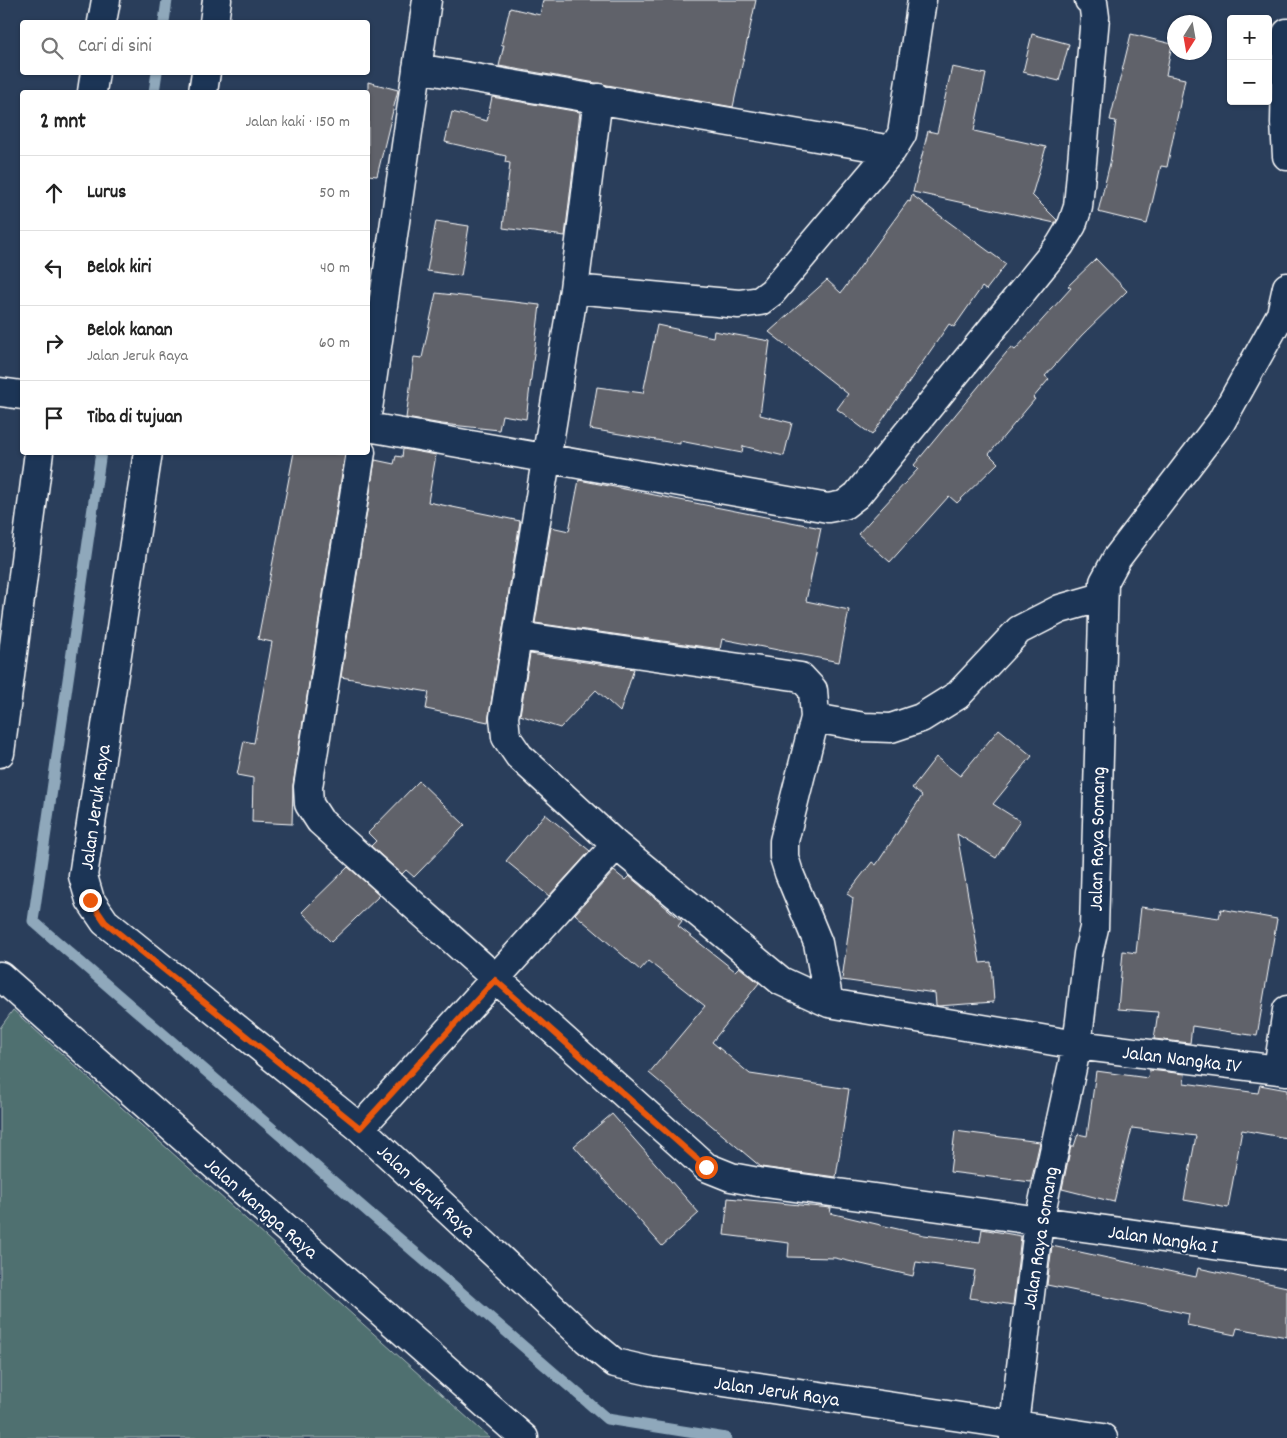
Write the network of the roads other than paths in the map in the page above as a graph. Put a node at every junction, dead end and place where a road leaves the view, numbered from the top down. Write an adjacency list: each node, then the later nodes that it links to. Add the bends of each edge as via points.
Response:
1 (106, 0): 6 (street)
2 (217, 0): 7 (street)
3 (427, 0): 9 (street)
4 (922, 0): 15 (street, via 902,134)
5 (1089, 0): 26 (street, via 1093,2 1095,17 1078,207 1072,225 1060,245 857,495 844,505 828,508)
6 (102, 20)
7 (214, 20)
8 (1287, 33): 16 (street)
9 (418, 68): 14 (street); 21 (street)
10 (95, 75): 12 (street)
11 (206, 75): 13 (street)
12 (92, 90)
13 (203, 90)
14 (598, 98): 15 (street); 18 (street, Jalan Nangka IV)
15 (892, 150): 18 (street, via 772,292 760,301 740,304)
16 (1287, 156)
17 (1287, 287): 27 (street, Jalan Raya Somang, via 1280,314 1222,422 1117,558 1104,582)
18 (574, 289): 26 (street, Jalan Nangka IV)
19 (0, 392): 20 (street)
20 (20, 395)
21 (370, 395)
22 (370, 427): 26 (street)
23 (39, 455): 30 (street)
24 (148, 455): 38 (street, Jalan Jeruk Raya, via 83,876 90,900 105,922)
25 (361, 455): 33 (street, Jalan Nangka I, via 308,787 309,804 320,821)
26 (548, 458): 28 (street, Jalan Nangka IV)
27 (1102, 597): 29 (street, via 1060,610 1019,630 958,695 922,718 891,728 864,727); 36 (street, Jalan Raya Somang, via 1094,928)
28 (518, 636): 29 (street, via 801,676 813,690); 31 (street, Jalan Nangka IV, via 504,717 506,737 519,756)
29 (815, 718): 34 (street, via 784,841 784,857 818,943)
30 (0, 753)
31 (616, 845): 33 (street); 34 (street, Jalan Nangka IV, via 781,981)
32 (0, 976): 42 (street, Jalan Mangga Raya)
33 (495, 980): 38 (street); 39 (street, Jalan Nangka I, via 706,1167 731,1178)
34 (829, 1003): 36 (street, Jalan Nangka IV)
35 (1287, 1010): 37 (street)
36 (1077, 1045): 37 (street, Jalan Nangka IV); 39 (street, Jalan Raya Somang)
37 (1283, 1070)
38 (360, 1128): 41 (street, Jalan Jeruk Raya, via 615,1363)
39 (1038, 1221): 40 (street, Jalan Nangka I); 41 (street, Jalan Raya Somang)
40 (1287, 1255)
41 (1014, 1431): 43 (street, Jalan Jeruk Raya)
42 (524, 1438)
43 (1103, 1438)

